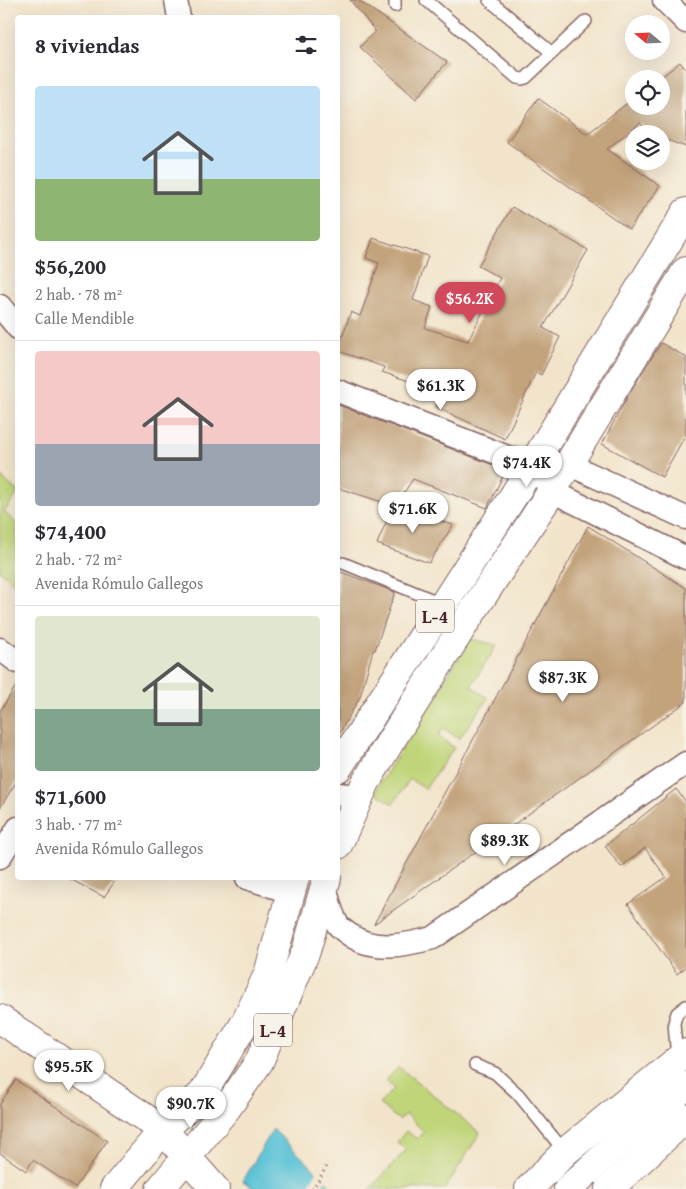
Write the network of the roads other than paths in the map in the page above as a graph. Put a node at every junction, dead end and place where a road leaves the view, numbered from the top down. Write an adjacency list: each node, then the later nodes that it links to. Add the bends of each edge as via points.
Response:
1 (176, 0): 5 (street)
2 (426, 0): 8 (lane, via 518,78 526,78)
3 (489, 0): 8 (lane)
4 (664, 0): 7 (street)
5 (178, 15)
6 (586, 21): 8 (lane)
7 (686, 22)
8 (552, 53)
9 (686, 212): 14 (main road, L-4)
10 (686, 271): 15 (main road, L-4)
11 (0, 306): 12 (street)
12 (15, 324)
13 (340, 392): 14 (street)
14 (533, 464): 15 (street); 16 (street); 20 (main road, L-4)
15 (568, 464): 16 (main road, L-4); 17 (street)
16 (552, 491): 18 (street); 25 (main road, L-4, via 390,742)
17 (686, 518)
18 (686, 558)
19 (343, 563): 20 (lane)
20 (443, 604): 24 (main road, L-4)
21 (0, 649): 22 (street)
22 (15, 660)
23 (686, 763): 30 (street, via 433,938 386,946 355,938 339,927 330,906)
24 (340, 765)
25 (348, 795): 27 (main road, L-4)
26 (15, 833): 28 (street)
27 (340, 835)
28 (0, 856)
29 (260, 880): 31 (street)
30 (326, 881): 42 (main road, L-4, via 302,973 259,1062)
31 (292, 885): 40 (main road, L-4, via 268,974 246,1021 203,1093)
32 (686, 1006): 34 (lane, via 677,1013 674,1023)
33 (0, 1019): 40 (main road)
34 (682, 1056): 41 (main road)
35 (475, 1065): 38 (lane, via 495,1073)
36 (489, 1080): 38 (lane)
37 (686, 1086): 47 (main road)
38 (518, 1094): 41 (lane)
39 (686, 1118): 48 (main road)
40 (163, 1130): 42 (main road); 43 (main road); 44 (main road, L-4)
41 (565, 1152): 46 (main road)
42 (188, 1157): 43 (main road, L-4); 45 (main road)
43 (168, 1186)
44 (114, 1189)
45 (215, 1189)
46 (529, 1189)
47 (568, 1189)
48 (609, 1189)

